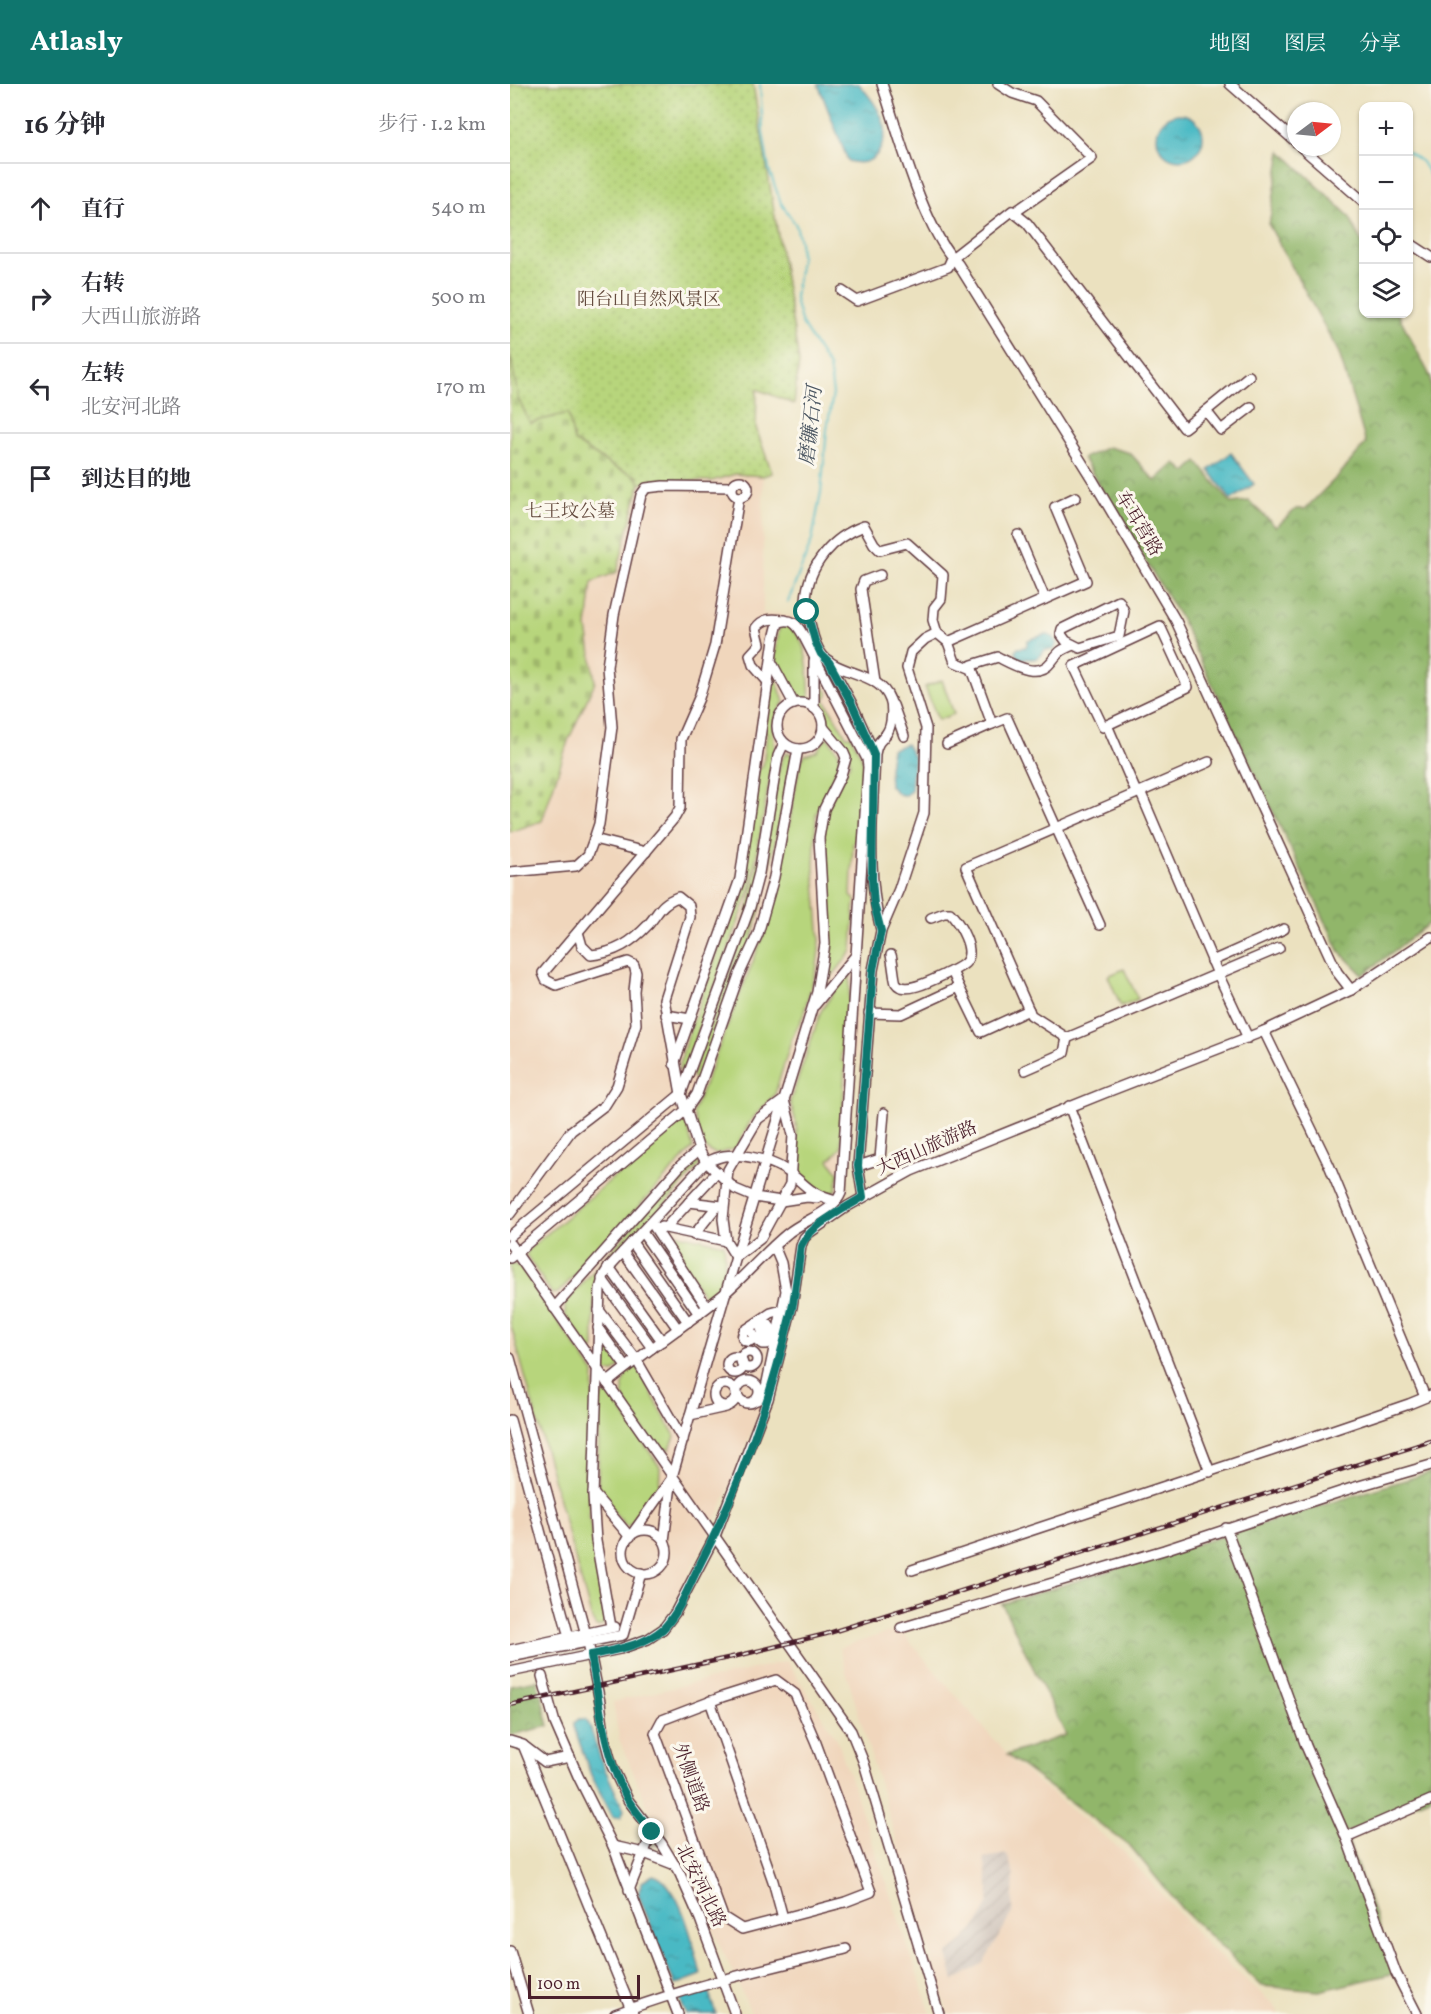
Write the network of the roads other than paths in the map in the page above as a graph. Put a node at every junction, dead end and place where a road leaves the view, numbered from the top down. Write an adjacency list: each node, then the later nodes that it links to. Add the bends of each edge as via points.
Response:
1 (882, 84): 10 (street, 车耳营路, via 919,192 943,248)
2 (998, 84): 7 (street, via 1036,101 1092,158)
3 (1230, 84): 4 (street)
4 (1287, 134)
5 (1311, 156): 6 (street)
6 (1359, 198)
7 (1014, 212): 10 (street); 14 (street, via 1027,223 1184,428)
8 (1413, 245): 9 (street)
9 (1431, 256)
10 (952, 258): 11 (street, via 948,267 857,301); 61 (street, 车耳营路, via 1094,482 1176,621 1337,972)
11 (842, 291)
12 (1249, 376): 14 (street)
13 (1251, 407): 14 (street, via 1221,430)
14 (1206, 411)
15 (732, 488): 17 (street); 17 (street, via 737,482 747,484 748,492); 45 (street, via 663,486 645,488 641,495 607,667 612,728)
16 (1076, 497): 20 (street, via 1055,507 1086,581)
17 (739, 498): 46 (street, via 715,645 681,739 680,808)
18 (1018, 536): 20 (street)
19 (880, 575): 29 (street, via 864,581 861,589)
20 (1045, 599): 23 (street)
21 (788, 620): 25 (street, via 798,627); 27 (street, via 778,623 776,628); 30 (street, via 768,619 756,628 760,644 750,655 751,662)
22 (937, 633): 23 (street); 26 (street, via 934,608 941,599 943,575 907,543 880,549 864,526 831,544 813,571 807,592 805,601 815,641); 51 (street, via 911,652 907,668 926,728 924,813)
23 (948, 642): 28 (street, via 955,662)
24 (1073, 645): 24 (street, via 1080,648 1119,636 1124,611 1119,601 1062,629 1061,634); 28 (street, via 1059,651 1040,670 1032,671 998,657 972,665)
25 (814, 658): 33 (street); 56 (street, via 867,759)
26 (829, 662): 29 (street); 41 (street)
27 (772, 663): 30 (street); 32 (street)
28 (972, 669): 34 (street)
29 (875, 682): 31 (street)
30 (769, 683): 66 (street, via 740,879)
31 (891, 700): 37 (street); 41 (street, via 888,731)
32 (794, 704): 33 (street); 38 (street, via 778,721)
33 (814, 708): 36 (street)
34 (992, 724): 39 (street); 44 (street, via 1007,718)
35 (1107, 725): 35 (street, via 1188,687 1160,626 1074,666 1103,727); 43 (street)
36 (823, 727): 40 (street, via 819,740); 62 (street, via 846,758 824,809 819,838 825,945)
37 (904, 736)
38 (784, 742): 40 (street); 72 (street, via 778,756 753,896)
39 (947, 744)
40 (798, 749): 73 (street, via 759,934 739,975)
41 (874, 754): 51 (street, via 872,879)
42 (1209, 762): 43 (street)
43 (1138, 792): 44 (street); 57 (street)
44 (1057, 828): 49 (street); 63 (street, via 966,867)
45 (594, 839): 46 (street); 47 (street, via 588,855 576,866)
46 (646, 852): 52 (street)
47 (510, 872)
48 (931, 918): 58 (street, via 950,913 960,925 969,956)
49 (1100, 925)
50 (1284, 929): 57 (street)
51 (881, 931): 64 (street)
52 (578, 932): 65 (street, via 582,946 591,955 604,954 628,945 666,902 678,897 689,906 690,917 664,999); 94 (street, via 543,973 546,980 556,985 628,962 634,965 636,973 636,1024 617,1086 605,1106 572,1131)
53 (1431, 937): 61 (street, 大西山旅游路)
54 (1279, 948): 59 (street)
55 (891, 955): 58 (street, via 898,986 916,987)
56 (856, 956): 62 (street); 92 (street, via 841,1188)
57 (1212, 961): 59 (street)
58 (952, 971): 60 (street)
59 (1218, 974): 68 (street); 69 (street)
60 (959, 987): 63 (street, via 981,1032); 64 (street, via 901,1014)
61 (1351, 990): 67 (street, 大西山旅游路)
62 (812, 1009): 75 (street)
63 (1029, 1010): 68 (street)
64 (869, 1013): 83 (street)
65 (666, 1015): 66 (street); 70 (street)
66 (690, 1020): 70 (street)
67 (1264, 1031): 69 (street, 大西山旅游路); 133 (street, via 1329,1165)
68 (1067, 1038): 71 (street, via 1064,1053)
69 (1248, 1038): 76 (street, 大西山旅游路)
70 (674, 1064): 74 (street)
71 (1025, 1070)
72 (688, 1075): 73 (street, via 692,1085); 74 (street)
73 (700, 1083): 77 (street)
74 (681, 1094): 77 (street); 101 (street)
75 (784, 1100): 80 (street, via 758,1119); 81 (street); 85 (street, via 793,1135)
76 (1069, 1106): 88 (street, 大西山旅游路, via 911,1171); 140 (street)
77 (686, 1110): 79 (street); 107 (street)
78 (884, 1113): 83 (street, via 880,1159)
79 (699, 1150): 82 (street); 113 (street, via 681,1165)
80 (737, 1156): 81 (street); 82 (street); 86 (street, via 728,1170)
81 (765, 1161): 85 (street); 87 (street)
82 (706, 1162): 84 (street); 96 (street)
83 (858, 1166): 88 (street)
84 (717, 1172): 86 (street); 91 (street)
85 (790, 1174): 89 (street); 90 (street, via 790,1184)
86 (727, 1181): 87 (street); 93 (street)
87 (754, 1197): 90 (street); 108 (street)
88 (863, 1197): 145 (street, 大西山旅游路, via 804,1238 792,1307 768,1399)
89 (823, 1198): 90 (street); 92 (street)
90 (781, 1201): 108 (street, via 760,1239)
91 (689, 1202): 93 (street); 95 (street)
92 (836, 1202): 105 (street)
93 (721, 1206): 100 (street); 102 (street)
94 (510, 1214)
95 (676, 1217): 97 (street); 98 (street)
96 (652, 1224): 97 (street); 99 (street); 112 (street)
97 (665, 1228): 98 (street)
98 (678, 1231): 100 (street)
99 (642, 1232): 103 (street); 116 (street)
100 (694, 1235): 102 (street)
101 (510, 1236)
102 (726, 1241): 108 (street)
103 (632, 1242): 106 (street); 117 (street)
104 (510, 1244): 107 (street)
105 (774, 1246): 111 (street); 115 (street, via 785,1282)
106 (623, 1252): 109 (street); 120 (street)
107 (513, 1255): 113 (street)
108 (736, 1257): 111 (street)
109 (609, 1267): 110 (street); 123 (street)
110 (602, 1279): 114 (street); 124 (street)
111 (727, 1291): 112 (street); 136 (street)
112 (707, 1307): 116 (street)
113 (554, 1308): 130 (street)
114 (599, 1310): 119 (street); 127 (street)
115 (782, 1310): 118 (street); 121 (street)
116 (699, 1314): 117 (street)
117 (688, 1322): 120 (street)
118 (774, 1325): 122 (street, via 762,1326); 125 (street)
119 (598, 1328): 129 (street); 130 (street)
120 (678, 1329): 123 (street)
121 (744, 1331)
122 (765, 1334)
123 (662, 1341): 124 (street)
124 (652, 1348): 127 (street)
125 (771, 1356): 128 (street, via 748,1352); 134 (street, via 765,1392)
126 (510, 1358): 153 (street, 北安河北路)
127 (636, 1359): 129 (street); 138 (street)
128 (742, 1362)
129 (626, 1367): 131 (street)
130 (597, 1370): 131 (street); 142 (street)
131 (607, 1383): 141 (street)
132 (737, 1394): 134 (street, via 745,1402); 134 (street, via 741,1384 751,1381 759,1387); 135 (street); 135 (street, via 727,1383 716,1388 715,1399 719,1405)
133 (1428, 1396): 140 (street)
134 (757, 1400)
135 (727, 1406): 136 (street)
136 (690, 1415): 138 (street)
137 (510, 1420): 152 (street)
138 (683, 1440): 141 (street)
139 (1431, 1465): 143 (street)
140 (1210, 1472): 147 (street)
141 (672, 1477): 144 (street); 145 (street); 146 (street)
142 (593, 1493): 144 (street); 150 (street, via 596,1541)
143 (1226, 1528): 151 (street); 167 (street, via 1306,1746)
144 (631, 1535): 146 (street, via 653,1531); 148 (street, via 624,1546 625,1560)
145 (715, 1536): 156 (street, 大西山旅游路, via 663,1629 648,1639); 182 (street, via 850,1731 864,1763)
146 (664, 1541): 148 (street, via 665,1562 655,1572)
147 (912, 1570)
148 (641, 1573): 149 (street)
149 (626, 1624): 150 (street); 153 (street, via 623,1635)
150 (611, 1628): 153 (street)
151 (901, 1628)
152 (569, 1637): 153 (street); 154 (street)
153 (587, 1638): 155 (street); 156 (street, 北安河北路)
154 (510, 1650)
155 (535, 1652): 157 (street); 158 (street)
156 (591, 1655): 159 (street, 大西山旅游路); 166 (street, 北安河北路, via 612,1766 628,1800)
157 (510, 1657)
158 (538, 1663)
159 (510, 1672)
160 (542, 1676): 164 (street, via 555,1723)
161 (710, 1701): 172 (street); 172 (street, 外侧道路, via 662,1719 655,1733 723,1917 742,1929); 172 (street, 外侧道路, via 776,1680 795,1694 871,1892)
162 (510, 1741): 163 (street)
163 (523, 1745): 164 (street, via 545,1762); 177 (street)
164 (570, 1757): 168 (street)
165 (1431, 1800): 167 (street)
166 (652, 1832): 169 (street); 170 (street, 北安河北路)
167 (1346, 1837): 183 (street, via 1396,1973)
168 (613, 1846): 169 (street); 171 (street)
169 (644, 1853): 170 (street); 171 (street)
170 (675, 1864): 175 (street, 北安河北路)
171 (629, 1890): 176 (street)
172 (783, 1918)
173 (846, 1949): 175 (street)
174 (510, 1951): 178 (street)
175 (723, 1980): 176 (street); 181 (street, 北安河北路)
176 (671, 1995): 177 (street); 180 (street)
177 (632, 2011): 179 (street)
178 (529, 2014)
179 (615, 2014)
180 (678, 2014)
181 (735, 2014)
182 (939, 2014)
183 (1417, 2014)

